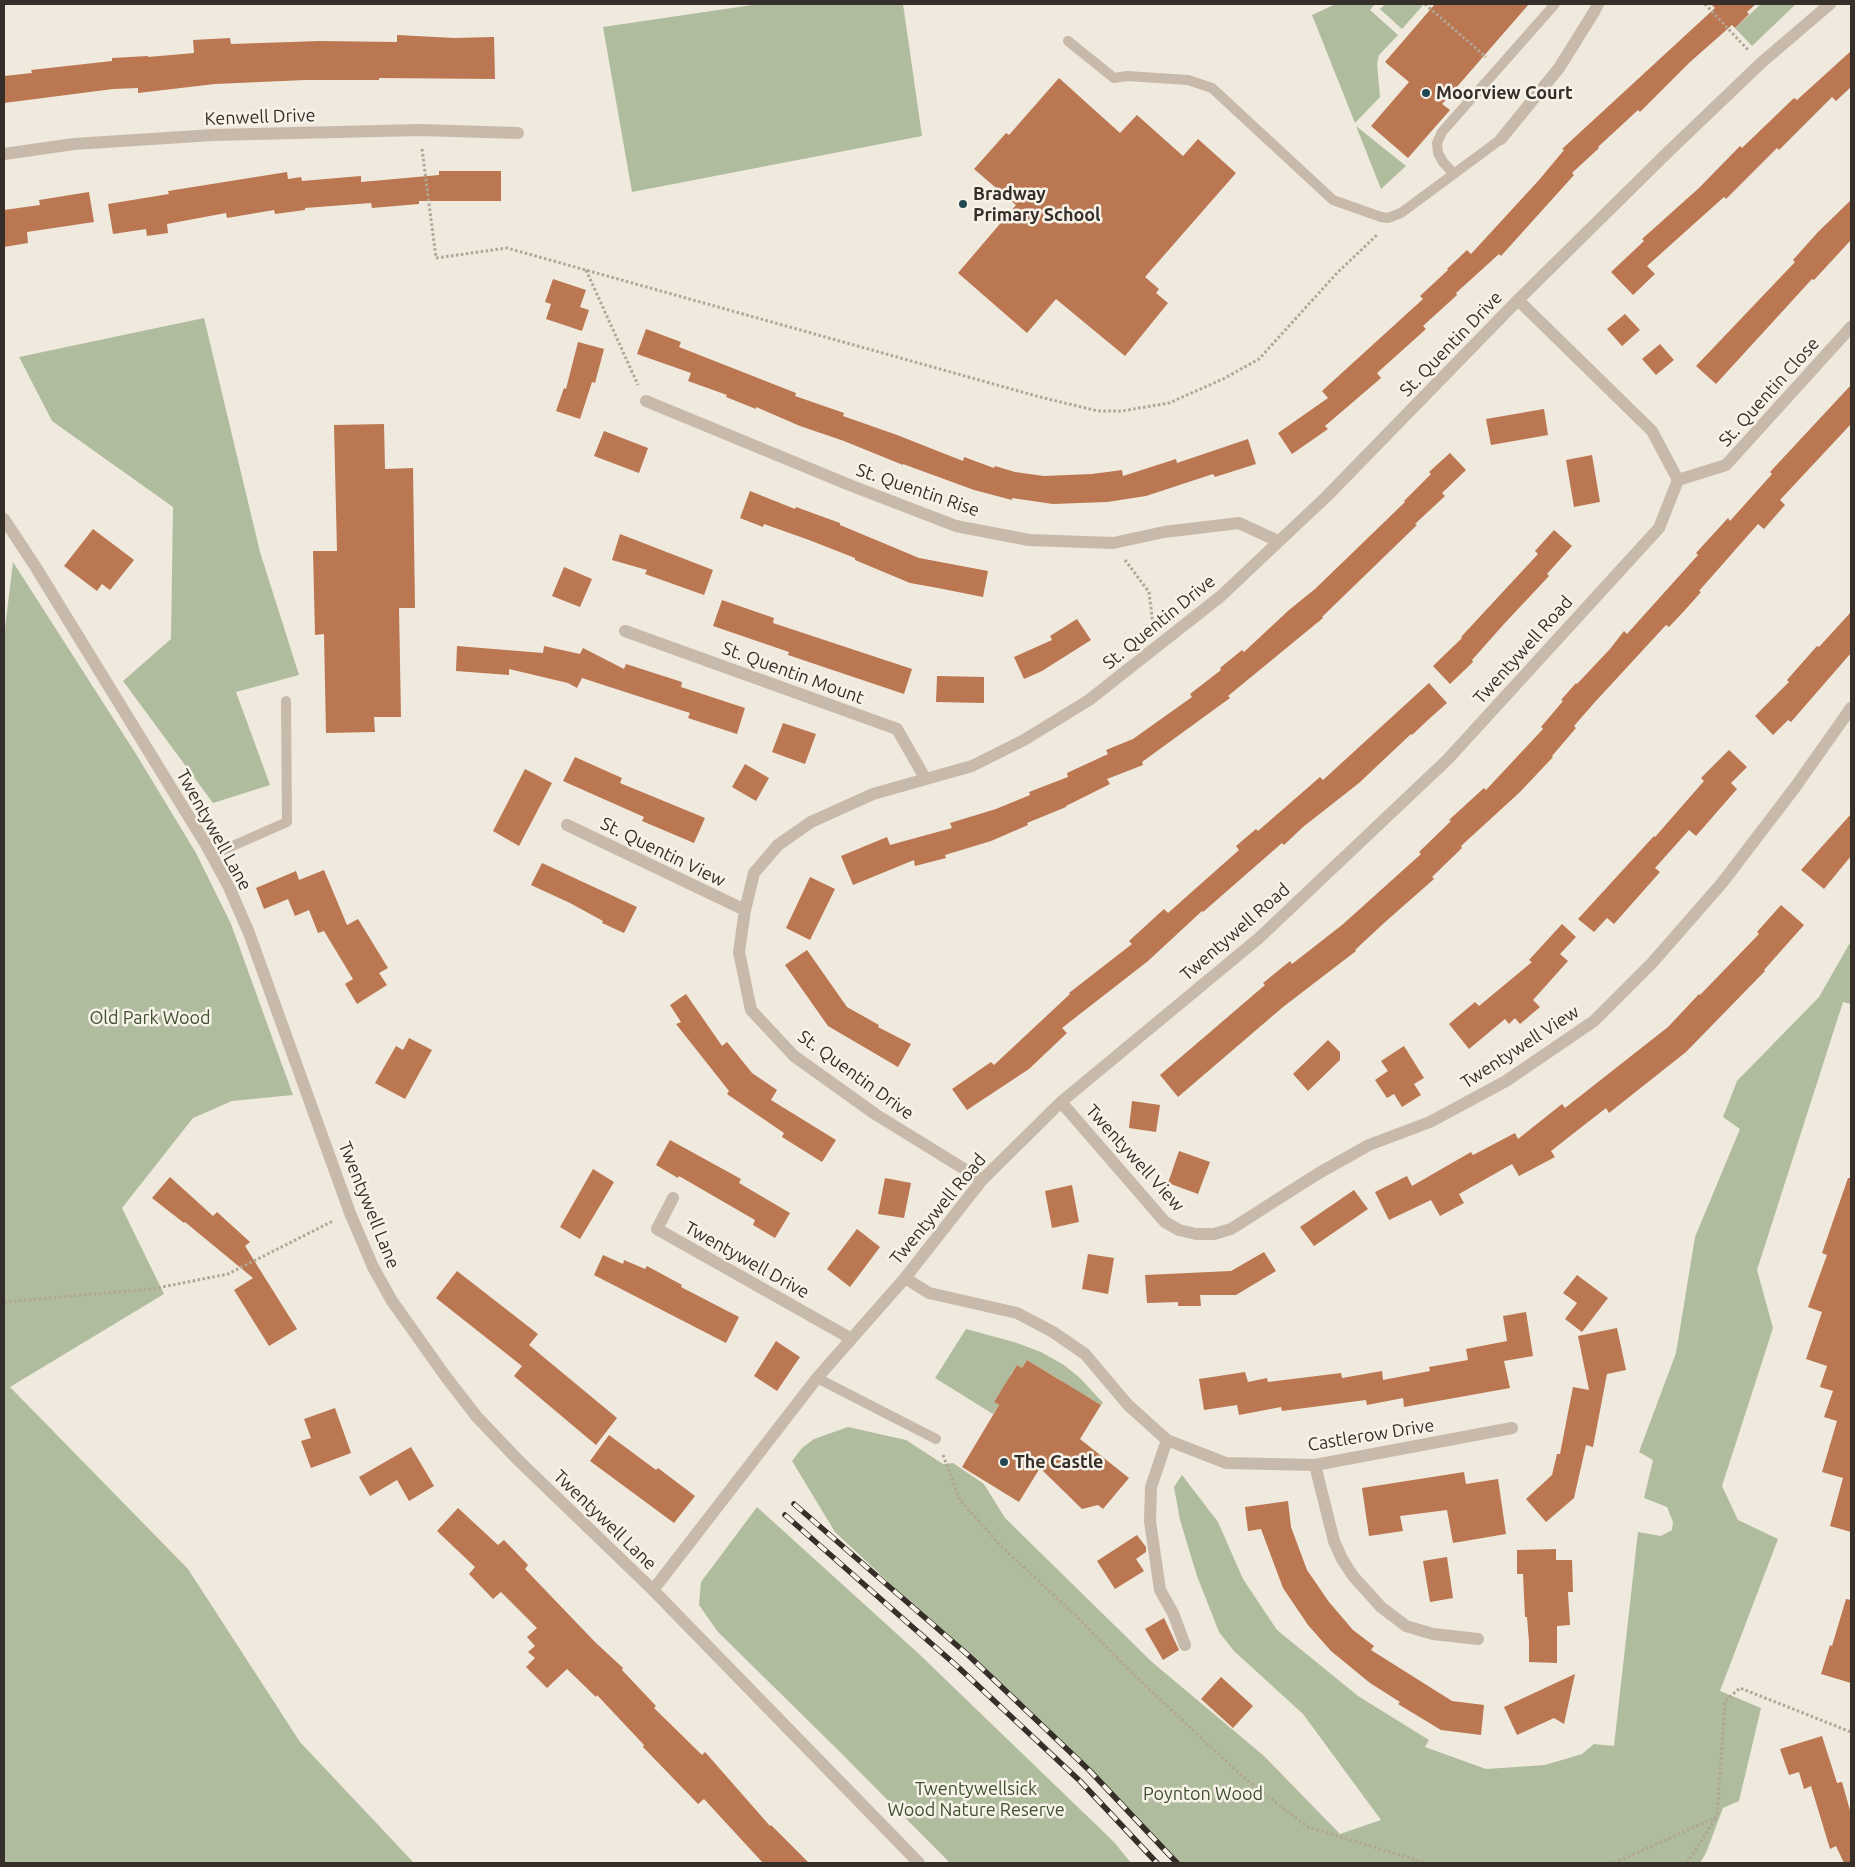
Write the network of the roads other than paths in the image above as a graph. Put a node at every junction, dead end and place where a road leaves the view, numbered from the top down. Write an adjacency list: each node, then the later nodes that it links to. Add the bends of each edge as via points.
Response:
1 (1555, 4): 8 (lane, via 1442,132 1437,143 1438,153)
2 (1598, 4): 6 (street, via 1559,68)
3 (1830, 4): 9 (street, St. Quentin Drive, via 1761,63)
4 (1068, 41): 8 (lane, via 1114,78 1188,80 1212,88 1333,200 1388,218 1401,214)
5 (518, 133): 7 (street, Kenwell Drive, via 420,130 174,138 74,144)
6 (1500, 139): 8 (lane)
7 (4, 154)
8 (1454, 174)
9 (1518, 300): 12 (street, via 1652,431); 14 (street, St. Quentin Drive)
10 (1851, 327): 12 (street, St. Quentin Close, via 1726,465)
11 (646, 401): 14 (street, St. Quentin Rise, via 956,526 1029,540 1112,543 1164,532 1238,523)
12 (1678, 480): 22 (street, Twentywell Road, via 1659,528 1448,759 1259,938)
13 (4, 519): 20 (street, Twentywell Lane)
14 (1278, 541): 18 (street, St. Quentin Drive, via 1222,596 1089,700 1024,740 972,766)
15 (625, 631): 18 (street, St. Quentin Mount, via 897,729)
16 (286, 701): 20 (lane, via 287,822)
17 (1851, 708): 22 (street, Twentywell View, via 1722,883 1652,963 1594,1021 1506,1081 1430,1122 1369,1145 1231,1229 1214,1234 1196,1234 1164,1222)
18 (925, 778): 21 (street, St. Quentin Drive, via 873,794 811,822 778,845 754,873)
19 (567, 825): 21 (street, St. Quentin View)
20 (212, 855): 32 (street, Twentywell Lane, via 248,932 350,1213 392,1300 477,1417)
21 (745, 910): 23 (street, St. Quentin Drive, via 739,952 751,1010 794,1056 874,1114)
22 (1061, 1102): 23 (street, Twentywell Road)
23 (982, 1180): 25 (street, Twentywell Road)
24 (673, 1198): 26 (street, Twentywell Drive, via 657,1229)
25 (905, 1278): 26 (street, Twentywell Road); 30 (street, Castlerow Drive, via 929,1293 1017,1313 1053,1332 1085,1354 1128,1405)
26 (850, 1338): 27 (street, Twentywell Road)
27 (817, 1378): 29 (lane); 32 (street, Twentywell Road)
28 (1512, 1428): 31 (street, Castlerow Drive)
29 (936, 1439)
30 (1167, 1440): 31 (street, Castlerow Drive, via 1226,1463); 34 (street, via 1151,1487 1150,1521 1160,1590)
31 (1315, 1464): 33 (street, via 1334,1541 1342,1559 1381,1607 1406,1626 1433,1634)
32 (653, 1590): 35 (street, Twentywell Lane)
33 (1478, 1639)
34 (1185, 1645)
35 (919, 1863)

